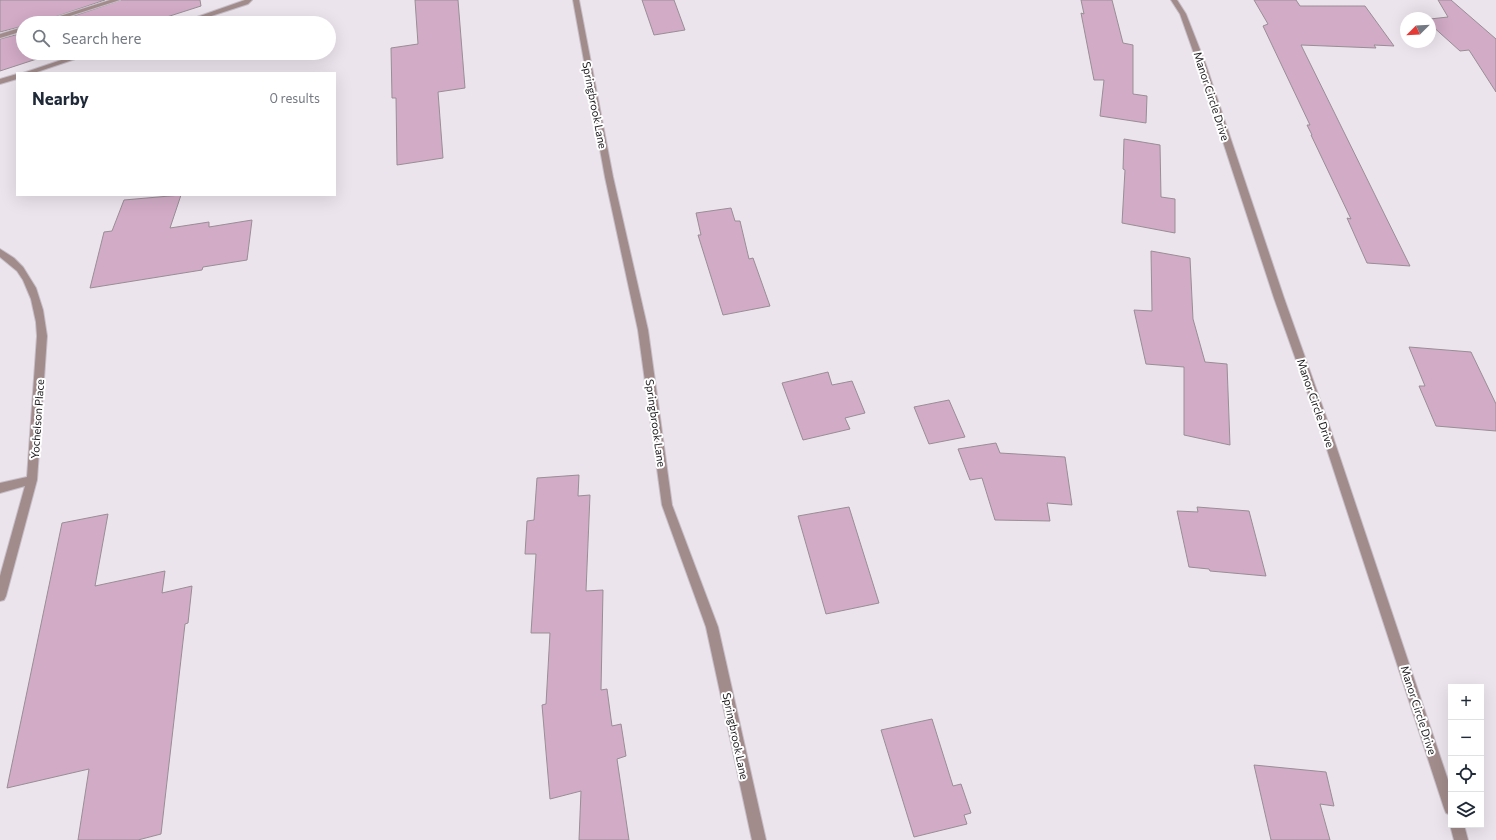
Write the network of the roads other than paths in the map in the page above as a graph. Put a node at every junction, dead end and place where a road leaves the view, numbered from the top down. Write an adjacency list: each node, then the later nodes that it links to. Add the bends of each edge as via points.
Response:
1 (117, 0): 5 (street)
2 (249, 0): 6 (street)
3 (576, 0): 19 (street, Springbrook Lane, via 609,177 643,330 667,506 712,627)
4 (1174, 0): 17 (street, Manor Circle Drive, via 1183,14 1202,65)
5 (65, 16)
6 (205, 16)
7 (16, 31): 8 (street)
8 (0, 36)
9 (67, 60): 10 (street)
10 (30, 72)
11 (16, 76): 12 (street)
12 (0, 82)
13 (0, 252): 14 (street, Yochelson Place, via 11,259 26,276 36,294 40,314 42,336)
14 (32, 480): 15 (street); 16 (street, Yochelson Place)
15 (0, 488)
16 (0, 596)
17 (1448, 799)
18 (1458, 828): 20 (street)
19 (759, 840)
20 (1462, 840)

